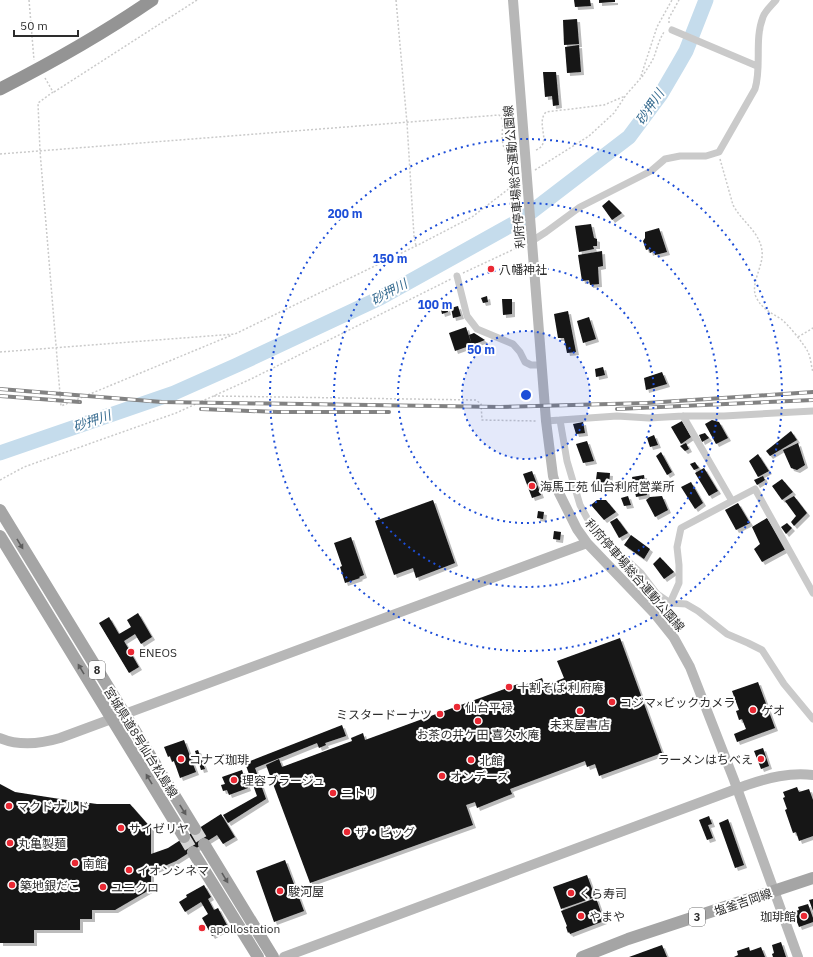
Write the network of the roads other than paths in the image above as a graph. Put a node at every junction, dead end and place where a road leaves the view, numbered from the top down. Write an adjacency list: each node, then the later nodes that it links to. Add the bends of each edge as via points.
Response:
1 (152, 0): 6 (highway, bridge, via 80,46)
2 (513, 0): 7 (street, 利府停車場総合運動公園線)
3 (776, 0): 5 (street, via 763,16 759,33)
4 (672, 30): 5 (street)
5 (758, 66): 7 (street, via 755,89 719,152 706,156 665,159 651,171 580,207 546,232)
6 (0, 89)
7 (532, 236): 9 (street, 利府停車場総合運動公園線)
8 (457, 276): 9 (street, via 467,316 477,329 513,344 530,365)
9 (542, 365): 12 (street, 利府停車場総合運動公園線)
10 (813, 411): 11 (street)
11 (683, 416): 13 (street, via 617,416); 14 (street)
12 (546, 420): 13 (street); 17 (street, 利府停車場総合運動公園線, via 557,489 577,530)
13 (560, 420): 19 (street, via 567,461 580,505 587,518 613,551 641,573 657,594)
14 (732, 501): 18 (street, via 755,489); 19 (street, via 681,528 677,547 679,583)
15 (0, 510): 21 (main road, 宮城県道8号仙台松島線 / 8, one-way to 21)
16 (0, 536): 22 (main road, 宮城県道8号仙台松島線 / 8, one-way to 16)
17 (587, 543): 20 (street, 利府停車場総合運動公園線); 21 (street)
18 (813, 592)
19 (670, 603): 20 (street); 23 (street, via 686,604 727,634 762,650 784,684)
20 (654, 613): 26 (street, 利府停車場総合運動公園線, via 674,638 690,667)
21 (124, 714): 22 (street); 27 (main road, 宮城県道8号仙台松島線 / 8, one-way to 27)
22 (112, 719): 24 (street, via 44,742 19,743); 28 (main road, 宮城県道8号仙台松島線 / 8, one-way to 22)
23 (813, 719)
24 (0, 738)
25 (813, 775): 26 (street, via 778,776)
26 (737, 789): 32 (street, 利府停車場総合運動公園線); 35 (street)
27 (195, 829)
28 (184, 837)
29 (204, 844): 34 (main road, one-way to 34)
30 (193, 852): 33 (main road)
31 (813, 878): 32 (main road, 塩釜吉岡線 / 3)
32 (774, 891): 36 (main road, 塩釜吉岡線 / 3, via 628,939); 37 (street, 利府停車場総合運動公園線)
33 (258, 957)
34 (273, 957)
35 (284, 957)
36 (582, 957)
37 (798, 957)

